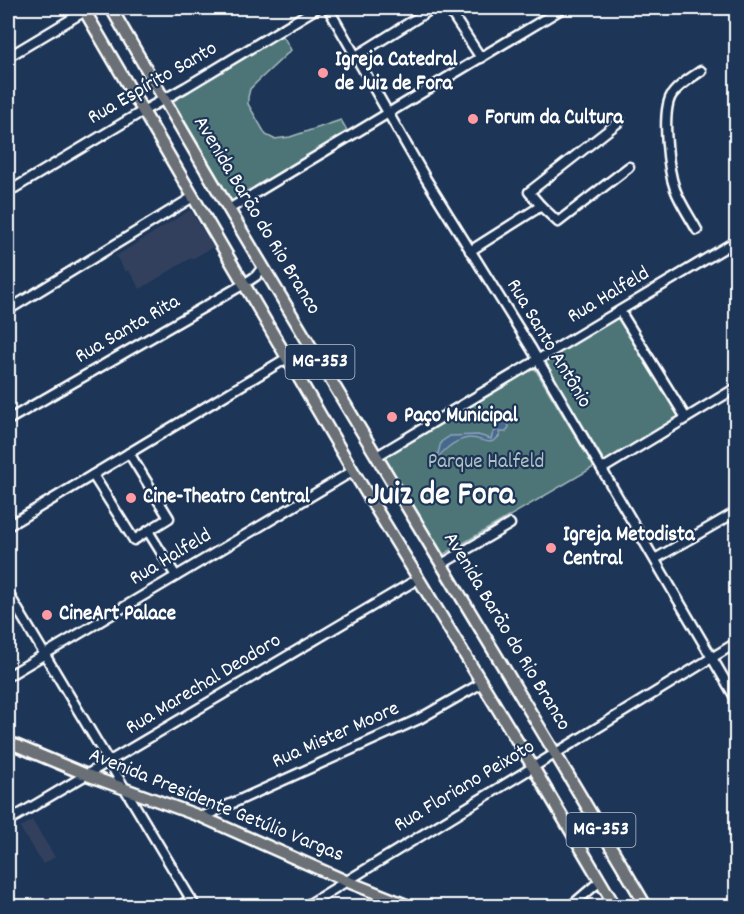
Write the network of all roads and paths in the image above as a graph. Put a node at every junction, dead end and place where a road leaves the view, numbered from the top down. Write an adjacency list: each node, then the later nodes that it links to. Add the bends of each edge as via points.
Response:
1 (111, 8): 12 (main road, Avenida Barão do Rio Branco / MG-353)
2 (317, 8): 12 (street, Rua Espírito Santo)
3 (328, 8): 8 (street, Rua Santo Antônio)
4 (433, 8): 8 (street)
5 (448, 8): 10 (street)
6 (563, 8): 10 (street)
7 (84, 9): 9 (street); 13 (main road, Avenida Barão do Rio Branco)
8 (356, 56): 14 (street, Rua Santo Antônio)
9 (8, 57)
10 (481, 58): 14 (street)
11 (701, 71): 21 (street, via 671,96 666,114 675,189)
12 (165, 99): 13 (street, Rua Espírito Santo); 20 (main road, Avenida Barão do Rio Branco / MG-353)
13 (143, 111): 17 (street, Rua Espírito Santo); 18 (main road, Avenida Barão do Rio Branco)
14 (389, 113): 20 (street); 23 (street, Rua Santo Antônio)
15 (620, 121): 19 (street, via 529,192)
16 (629, 167): 19 (street, via 558,222)
17 (8, 192)
18 (193, 197): 25 (main road, Avenida Barão do Rio Branco); 26 (street)
19 (541, 206): 23 (street)
20 (229, 209): 24 (main road, Avenida Barão do Rio Branco / MG-353)
21 (697, 230)
22 (736, 241): 27 (street, Rua Halfeld)
23 (471, 251): 29 (street, Rua Santo Antônio)
24 (263, 267): 25 (street, Rua Santa Rita); 34 (main road, Avenida Barão do Rio Branco / MG-353)
25 (244, 284): 28 (main road, Avenida Barão do Rio Branco); 32 (street, Rua Santa Rita)
26 (8, 310)
27 (620, 311): 29 (street, Rua Halfeld); 31 (street)
28 (287, 358): 33 (street); 36 (main road, Avenida Barão do Rio Branco)
29 (538, 360): 34 (street, Rua Halfeld); 35 (street, Rua Santo Antônio)
30 (736, 388): 31 (street)
31 (687, 418): 35 (street)
32 (8, 420)
33 (129, 453): 37 (street); 41 (street, via 169,518)
34 (377, 456): 43 (main road, Avenida Barão do Rio Branco / MG-353)
35 (602, 469): 42 (street, Rua Santo Antônio)
36 (353, 471): 44 (street, Rua Halfeld); 45 (main road, Avenida Barão do Rio Branco)
37 (93, 475): 40 (street); 41 (street, via 134,540)
38 (736, 512): 42 (street)
39 (510, 524): 43 (street)
40 (8, 526)
41 (148, 531): 44 (street)
42 (655, 559): 49 (street, Rua Santo Antônio)
43 (442, 564): 54 (main road, Avenida Barão do Rio Branco / MG-353)
44 (176, 576): 48 (street, Rua Halfeld)
45 (418, 579): 51 (main road, Avenida Barão do Rio Branco); 55 (street, Rua Marechal Deodoro)
46 (8, 593): 48 (street)
47 (736, 643): 49 (street, Rua Floriano Peixoto)
48 (44, 654): 50 (street, Rua Halfeld); 55 (street)
49 (712, 658): 52 (street, Rua Santo Antônio); 54 (street, Rua Floriano Peixoto)
50 (8, 676)
51 (482, 683): 56 (main road, Avenida Barão do Rio Branco); 59 (street, Rua Mister Moore, via 419,718)
52 (736, 699)
53 (8, 742): 57 (main road, Avenida Presidente Getúlio Vargas)
54 (556, 753): 56 (street, Rua Floriano Peixoto); 69 (main road, Avenida Barão do Rio Branco / MG-353)
55 (109, 762): 57 (street, Rua Marechal Deodoro); 58 (street)
56 (533, 767): 61 (street, Rua Floriano Peixoto); 62 (main road, Avenida Barão do Rio Branco)
57 (87, 775): 58 (main road, Avenida Presidente Getúlio Vargas); 60 (street, Rua Marechal Deodoro)
58 (124, 788): 59 (main road, Avenida Presidente Getúlio Vargas); 63 (street)
59 (202, 817): 61 (main road, Avenida Presidente Getúlio Vargas)
60 (8, 821)
61 (346, 881): 65 (street, Rua Floriano Peixoto); 66 (main road, Avenida Presidente Getúlio Vargas)
62 (600, 881): 67 (street); 68 (main road, Avenida Barão do Rio Branco)
63 (193, 903): 64 (street)
64 (180, 906)
65 (306, 906)
66 (409, 906)
67 (571, 906)
68 (615, 906)
69 (646, 906)

